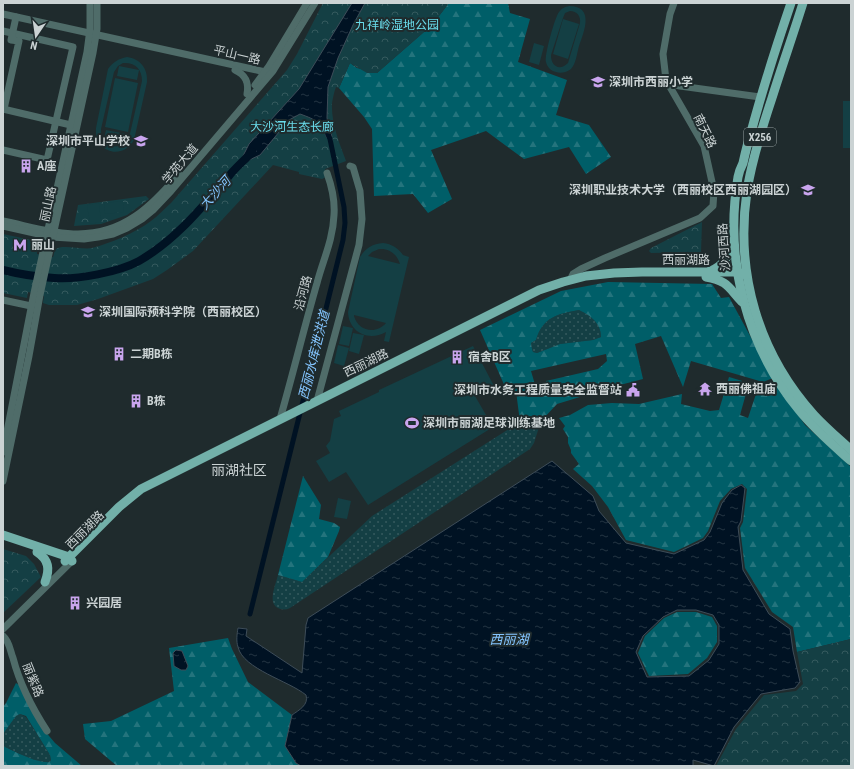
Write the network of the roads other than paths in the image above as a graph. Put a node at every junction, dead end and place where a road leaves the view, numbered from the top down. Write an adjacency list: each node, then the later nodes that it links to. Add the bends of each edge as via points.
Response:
1 (90, 3): 13 (street, 丽山路)
2 (97, 3): 13 (street, 丽山路)
3 (307, 3): 16 (street, 学苑大道)
4 (315, 3): 16 (street, 学苑大道, via 278,64)
5 (674, 3): 17 (street, 南天路, via 663,54)
6 (791, 3): 19 (main road, 沙河西路 / X256)
7 (803, 3): 31 (main road, 沙河西路 / X256, via 762,127 749,178)
8 (3, 14): 10 (street, 平山一路)
9 (3, 18): 10 (street, 平山一路)
10 (16, 19): 12 (street); 13 (street, 平山一路)
11 (3, 31): 12 (street)
12 (12, 36): 14 (street); 20 (street, via 19,41); 21 (street, via 73,47)
13 (92, 36): 15 (street, 平山一路); 16 (street, 平山一路); 22 (street, 丽山路)
14 (3, 38)
15 (235, 70): 16 (street, 平山一路); 18 (street, via 247,80)
16 (265, 75): 18 (street, 学苑大道); 28 (street, 学苑大道, via 168,195 142,219 122,230 98,238 79,239)
17 (666, 80): 19 (street, via 680,86); 32 (street, 南天路, via 704,146 714,191 713,206 700,218 581,269 573,274)
18 (247, 94): 28 (street, 学苑大道, via 168,188 141,213 117,226 100,231)
19 (760, 97): 29 (main road, 沙河西路 / X256, via 738,176)
20 (4, 109): 21 (street)
21 (56, 121): 22 (street); 23 (street, via 47,160)
22 (74, 126): 28 (street, 丽山路)
23 (3, 150)
24 (350, 166): 37 (street, via 353,167 360,191 362,219 359,246)
25 (327, 173): 40 (street, 沿河路, via 334,201 332,236 317,282)
26 (3, 221): 28 (street, 学苑大道)
27 (3, 226): 28 (street, 学苑大道)
28 (50, 234): 33 (street, 丽山路)
29 (734, 241): 30 (main road, via 724,262); 31 (main road, 沙河西路 / X256)
30 (706, 274): 31 (main road, 西丽湖路); 32 (main road, 西丽湖路, via 614,273); 35 (main road, via 726,284); 38 (main road, 西丽湖路, via 615,277 564,286)
31 (740, 275): 35 (main road, 沙河西路 / X256); 41 (main road, 沙河西路 / X256, via 750,295 761,329 783,374 814,415)
32 (570, 280): 37 (main road, 西丽湖路, via 538,290)
33 (37, 294): 36 (street, 丽山路); 44 (street, 丽山路, via 29,356)
34 (3, 300): 36 (street)
35 (744, 305): 43 (main road, 沙河西路 / X256, via 758,344 783,389 810,422)
36 (31, 306): 39 (street, 丽山路)
37 (317, 401): 38 (main road, 西丽湖路)
38 (303, 411): 40 (main road)
39 (7, 413): 42 (street, 丽山路)
40 (282, 421): 47 (main road, 西丽湖路, via 142,489 119,506); 49 (main road, 西丽湖路, via 145,494 122,510)
41 (851, 450)
42 (3, 452)
43 (851, 461)
44 (3, 481)
45 (3, 536): 48 (main road)
46 (3, 542): 48 (main road)
47 (83, 543): 48 (main road, via 62,549); 49 (main road, 西丽湖路)
48 (39, 550): 49 (main road); 50 (main road, via 47,564)
49 (69, 559): 50 (street, 西丽湖路); 52 (street, 西丽湖路)
50 (44, 582): 51 (street, 西丽湖路)
51 (3, 623)
52 (3, 629)
53 (3, 636): 54 (street, 丽紫路, via 8,643 24,690)
54 (47, 731)

